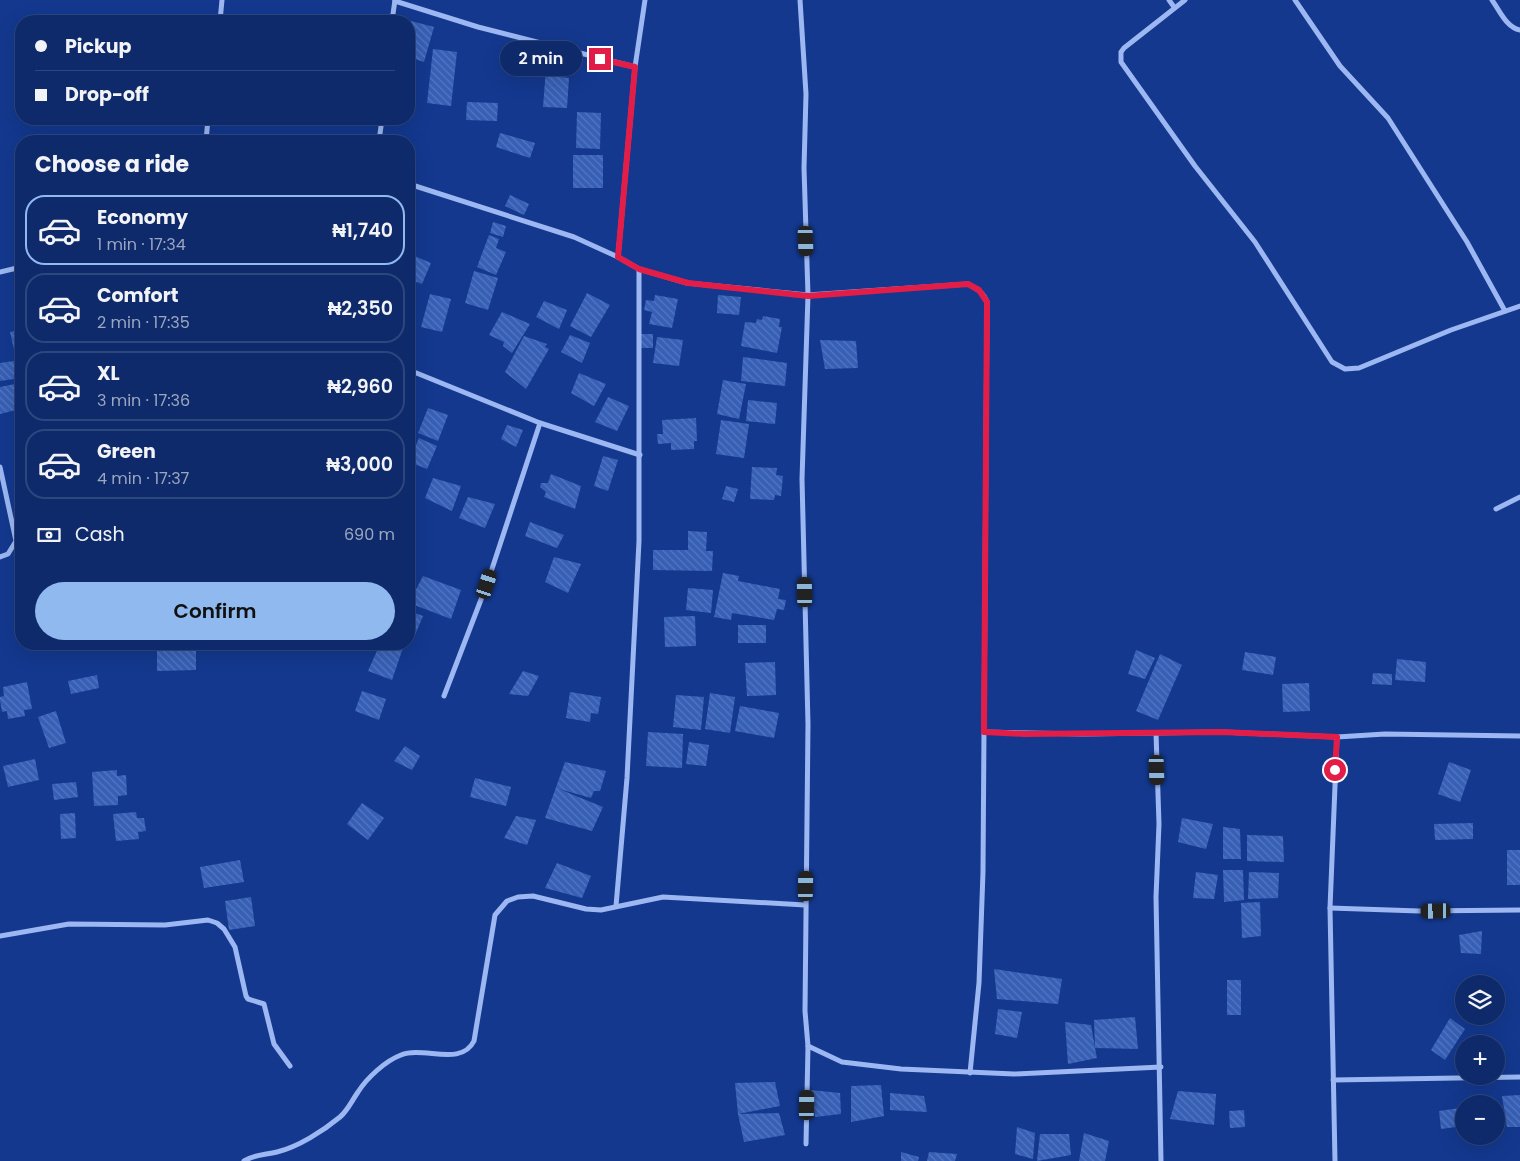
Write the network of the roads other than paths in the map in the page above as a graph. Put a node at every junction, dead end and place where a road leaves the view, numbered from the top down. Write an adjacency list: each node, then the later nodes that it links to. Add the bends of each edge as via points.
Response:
1 (222, 0): 10 (street)
2 (645, 0): 13 (street)
3 (800, 0): 19 (street, via 806,94 804,168)
4 (1169, 0): 9 (street)
5 (1185, 0): 9 (street)
6 (1296, 0): 21 (street, via 1340,66 1388,118 1467,242)
7 (1492, 0): 12 (street, via 1507,22)
8 (395, 1): 11 (street); 13 (street, via 478,27)
9 (1174, 8): 21 (street, via 1120,52 1121,62 1194,166 1255,242 1332,362 1345,369 1359,368)
10 (221, 15)
11 (393, 15)
12 (1520, 30)
13 (635, 67): 15 (street)
14 (415, 186): 15 (street, via 574,237)
15 (618, 257): 17 (street)
16 (15, 268): 18 (street)
17 (639, 269): 19 (street, via 688,283); 24 (street)
18 (0, 272)
19 (808, 296): 32 (street, via 968,284 979,290 987,302); 36 (street, via 802,479 808,724)
20 (1520, 306): 21 (street)
21 (1505, 311)
22 (415, 372): 23 (street)
23 (540, 423): 24 (street); 31 (street, via 487,584)
24 (640, 455): 37 (street, via 627,778)
25 (0, 467): 28 (street)
26 (1520, 498): 27 (street)
27 (1496, 509)
28 (15, 537)
29 (15, 544): 30 (street, via 8,554)
30 (0, 556)
31 (444, 696)
32 (984, 732): 33 (street); 44 (street, via 979,982)
33 (1156, 733): 35 (street); 43 (street)
34 (1520, 736): 35 (street, via 1385,734)
35 (1337, 737): 38 (street)
36 (806, 905): 37 (street, via 663,897); 41 (street, via 805,1011)
37 (616, 906): 48 (street, via 586,909 533,896 506,901 495,915 471,1048 459,1055 417,1052 401,1055 364,1083 338,1119 294,1146 254,1155)
38 (1330, 908): 39 (street); 46 (street)
39 (1520, 910)
40 (0, 936): 42 (street, via 69,924 166,926 208,920 217,923 236,947 248,1000 264,1004 274,1044)
41 (808, 1046): 44 (street, via 848,1063); 47 (street)
42 (290, 1066)
43 (1161, 1067): 44 (street, via 1060,1073); 49 (street)
44 (970, 1073)
45 (1520, 1077): 46 (street)
46 (1333, 1080): 50 (street)
47 (806, 1144)
48 (244, 1161)
49 (1161, 1161)
50 (1335, 1161)

